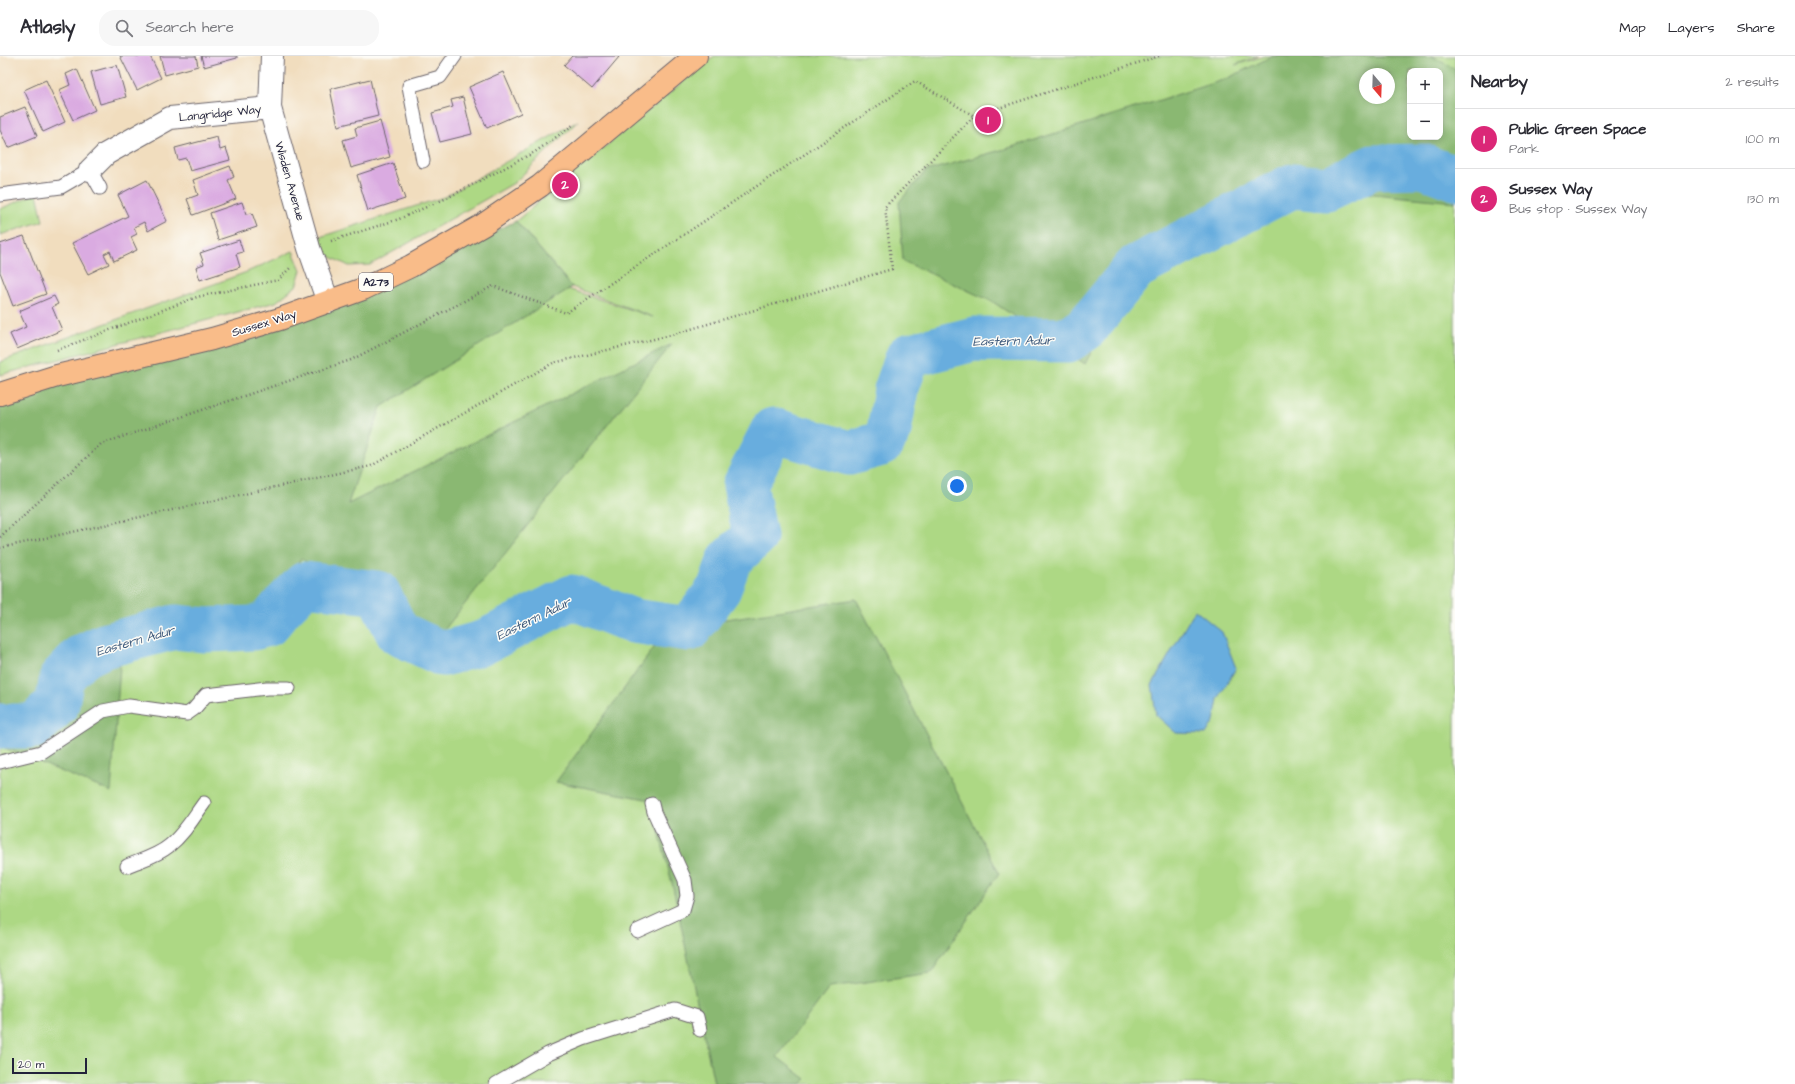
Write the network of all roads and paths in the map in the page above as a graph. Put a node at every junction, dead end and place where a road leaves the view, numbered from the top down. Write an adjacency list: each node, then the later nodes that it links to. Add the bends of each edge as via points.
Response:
1 (272, 56): 5 (street, Wisden Avenue)
2 (456, 56): 8 (lane, via 440,77 409,86)
3 (696, 56): 12 (main road, Sussex Way / A273, via 540,186 483,225 411,266 363,289)
4 (1159, 56): 6 (path)
5 (270, 108): 9 (street, Langridge Way, via 170,118 106,154); 11 (street, Wisden Avenue)
6 (974, 116): 15 (path, via 915,81 566,313 493,286 352,360 101,444); 16 (path, via 885,207 892,269 671,335 553,363 371,466)
7 (578, 121): 11 (path, via 535,152 447,198 399,219)
8 (423, 161)
9 (95, 179): 10 (lane, via 61,187)
10 (0, 195)
11 (309, 248): 12 (street, Wisden Avenue); 13 (path, via 299,252 290,269 278,280 197,296)
12 (328, 302): 14 (main road, Sussex Way / A273, via 212,339 57,376)
13 (52, 352)
14 (0, 394)
15 (0, 537)
16 (0, 548)
17 (289, 688): 18 (lane, via 206,695 187,714 129,706 103,711 41,752)
18 (0, 762)
19 (204, 803): 21 (lane, via 183,833 168,847)
20 (652, 804): 22 (lane, via 685,880 687,896 683,910)
21 (127, 866)
22 (638, 931)
23 (700, 1030): 24 (lane, via 697,1017 675,1010 583,1039 548,1054)
24 (496, 1084)

